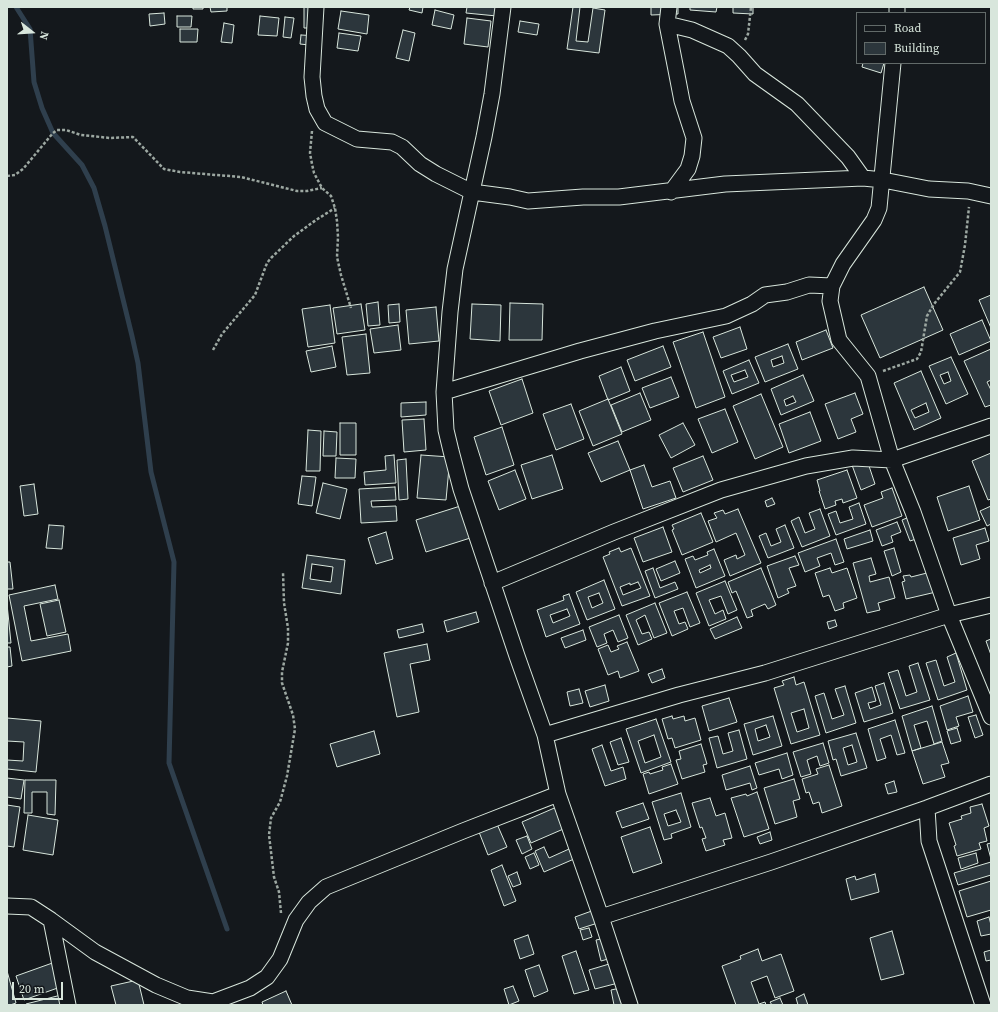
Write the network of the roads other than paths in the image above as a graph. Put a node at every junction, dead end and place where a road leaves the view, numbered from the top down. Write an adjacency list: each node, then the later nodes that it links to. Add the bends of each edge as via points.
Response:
1 (316, 7): 8 (street, via 312,77 317,109 325,123 357,139 392,142 436,174)
2 (503, 7): 8 (street, via 492,94)
3 (669, 7): 4 (street)
4 (667, 24): 6 (street, via 692,30 728,46 755,74 797,104 848,157); 9 (street, via 682,101 694,138 688,169)
5 (893, 64): 7 (street)
6 (863, 178): 7 (street); 9 (street, via 725,184)
7 (883, 180): 10 (street, via 929,190 968,191); 11 (street, via 879,208 874,220 843,264)
8 (472, 192): 9 (street, via 528,201); 12 (street, via 455,270)
9 (671, 192)
10 (991, 196)
11 (832, 286): 12 (street, via 809,285 765,295 726,316 654,331); 14 (street, via 830,301 839,340 868,376)
12 (444, 392): 15 (street, via 450,451)
13 (991, 426): 14 (street)
14 (892, 460): 15 (street, via 853,458 806,466 721,490); 17 (street)
15 (492, 583): 19 (street)
16 (991, 605): 17 (street)
17 (949, 615): 18 (street); 19 (street, via 766,673 679,695)
18 (991, 718)
19 (545, 736): 21 (street)
20 (991, 784): 22 (street)
21 (558, 794): 24 (street); 25 (street, via 326,888 309,902 296,920 280,959 267,977 250,988 213,1002 188,998 156,985 95,952)
22 (927, 808): 24 (street); 28 (street, via 929,841)
23 (7, 906): 25 (street, via 31,907)
24 (601, 917): 27 (street)
25 (51, 920): 26 (street)
26 (68, 1005)
27 (630, 1005)
28 (983, 1005)

